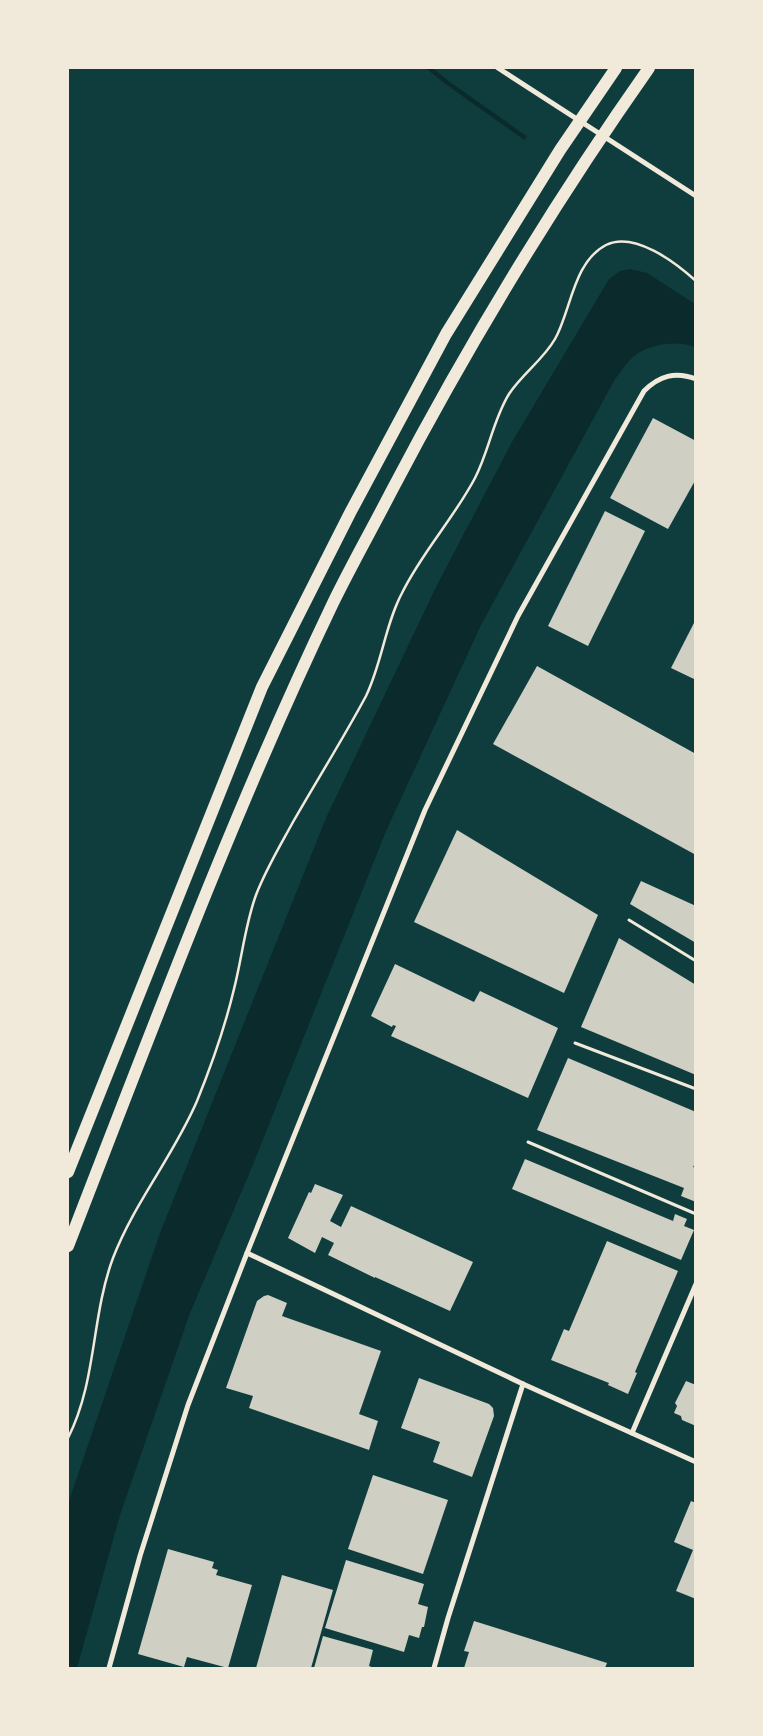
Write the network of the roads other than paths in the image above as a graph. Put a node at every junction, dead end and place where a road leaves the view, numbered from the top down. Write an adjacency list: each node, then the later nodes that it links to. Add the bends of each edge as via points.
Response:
1 (498, 68): 4 (street)
2 (616, 68): 11 (highway, via 560,150 446,334 262,687)
3 (650, 68): 13 (highway, via 580,169 468,352 334,601 210,882)
4 (696, 196)
5 (696, 379): 14 (street, via 669,374 644,391 518,616 425,810)
6 (629, 920): 7 (lane)
7 (696, 961)
8 (575, 1043): 9 (lane)
9 (696, 1089)
10 (528, 1142): 12 (lane)
11 (68, 1172)
12 (696, 1214)
13 (68, 1246)
14 (247, 1253): 16 (street); 19 (street, via 188,1405 140,1556)
15 (696, 1284): 17 (street)
16 (523, 1384): 17 (street); 20 (street)
17 (632, 1433): 18 (street)
18 (696, 1462)
19 (109, 1668)
20 (434, 1668)

